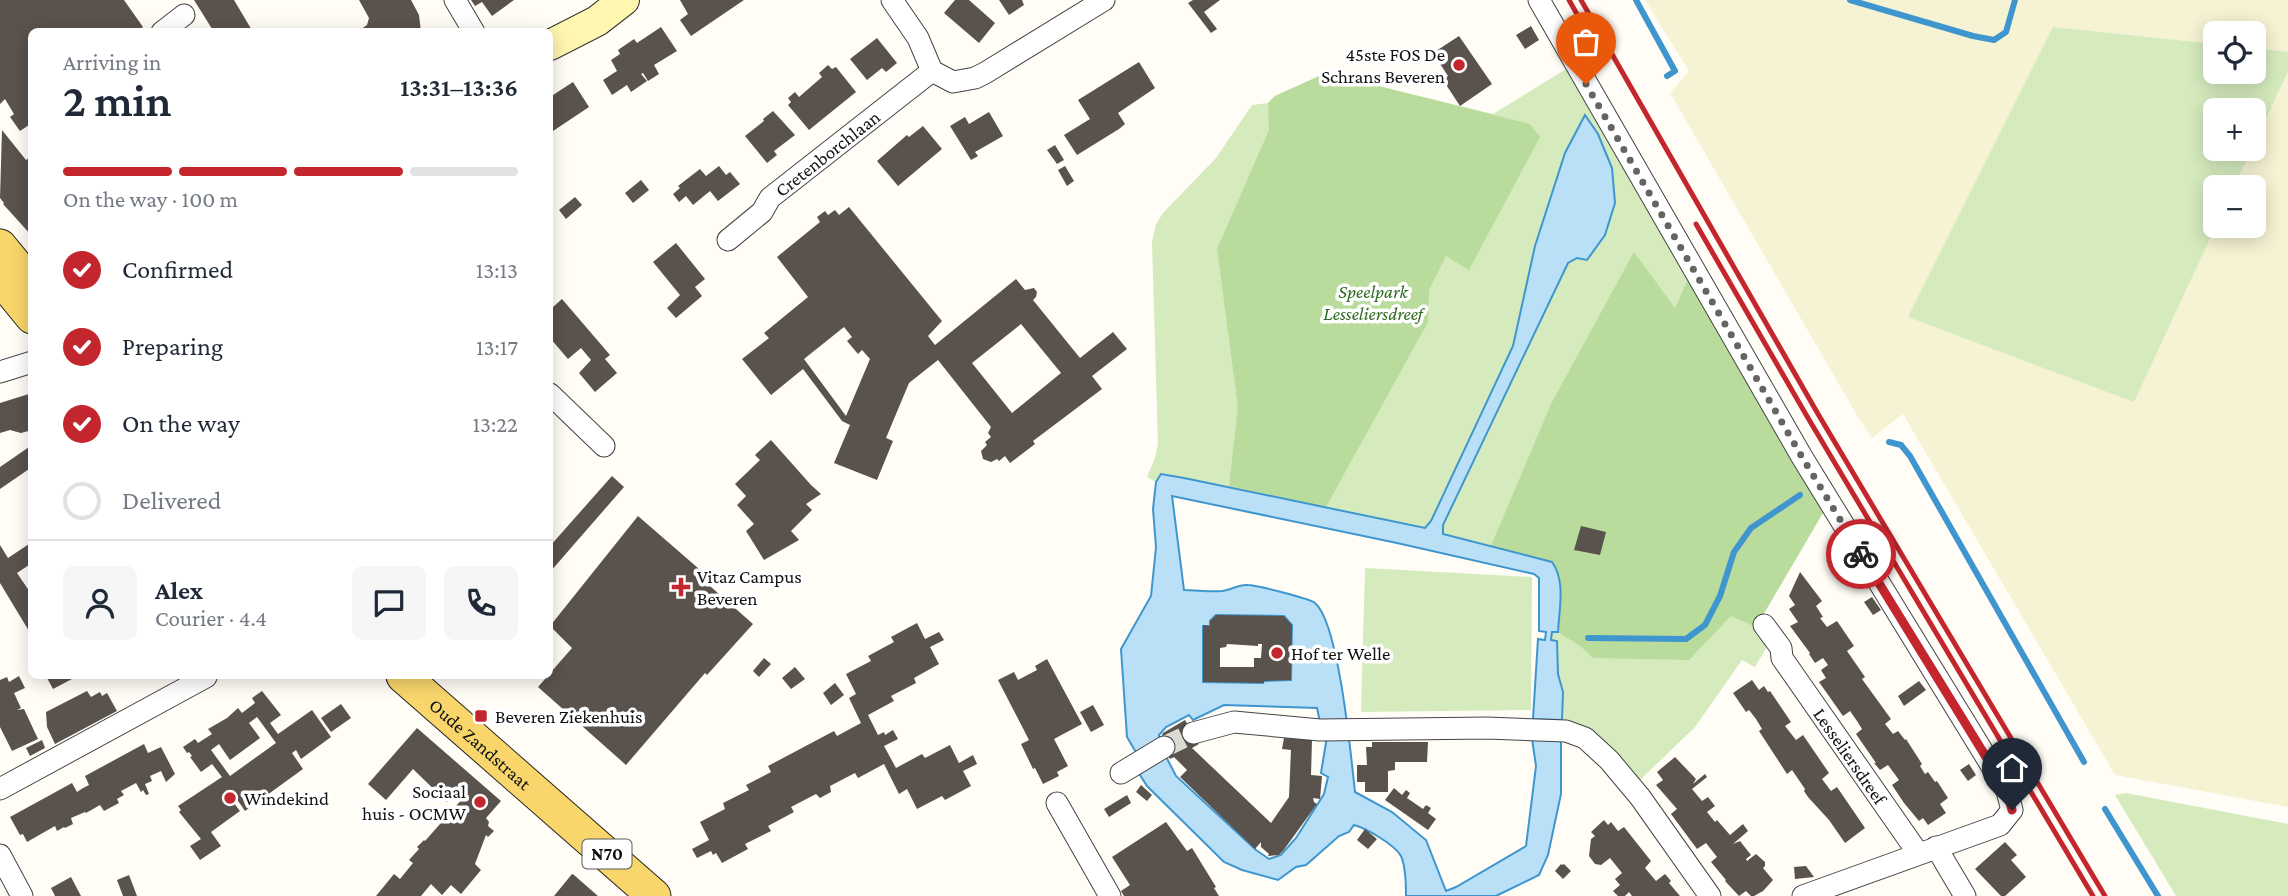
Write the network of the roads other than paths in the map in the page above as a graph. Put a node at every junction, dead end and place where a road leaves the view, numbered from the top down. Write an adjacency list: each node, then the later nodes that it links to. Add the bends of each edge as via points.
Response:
1 (456, 0): 8 (street)
2 (892, 0): 11 (street, via 918,38)
3 (1104, 0): 11 (street, via 975,78 953,82)
4 (1539, 0): 29 (street, via 1802,457 2007,791 2012,810 2000,825)
5 (605, 3): 9 (street); 10 (street)
6 (184, 16): 7 (street)
7 (168, 28)
8 (472, 28)
9 (553, 29)
10 (553, 43)
11 (933, 71): 12 (street, Cretenborchlaan, via 770,198 762,212)
12 (728, 240)
13 (0, 246): 15 (main road)
14 (0, 278): 16 (main road)
15 (28, 280)
16 (28, 312)
17 (28, 363): 18 (street)
18 (0, 372)
19 (553, 397): 20 (street)
20 (604, 446)
21 (1764, 625): 29 (street, Lesseliersdreef, via 1781,648 1782,658)
22 (202, 679): 27 (street)
23 (406, 679): 32 (main road, Oude Zandstraat / N70)
24 (1193, 733): 34 (street, via 1234,722 1320,730 1566,731 1585,738 1609,760)
25 (1163, 747): 26 (street)
26 (1128, 768)
27 (0, 789)
28 (1057, 803): 33 (street)
29 (1927, 850): 35 (street); 36 (street, Lesseliersdreef)
30 (0, 855): 31 (street)
31 (22, 896)
32 (654, 896)
33 (1110, 896)
34 (1710, 896)
35 (1803, 896)
36 (1965, 896)

